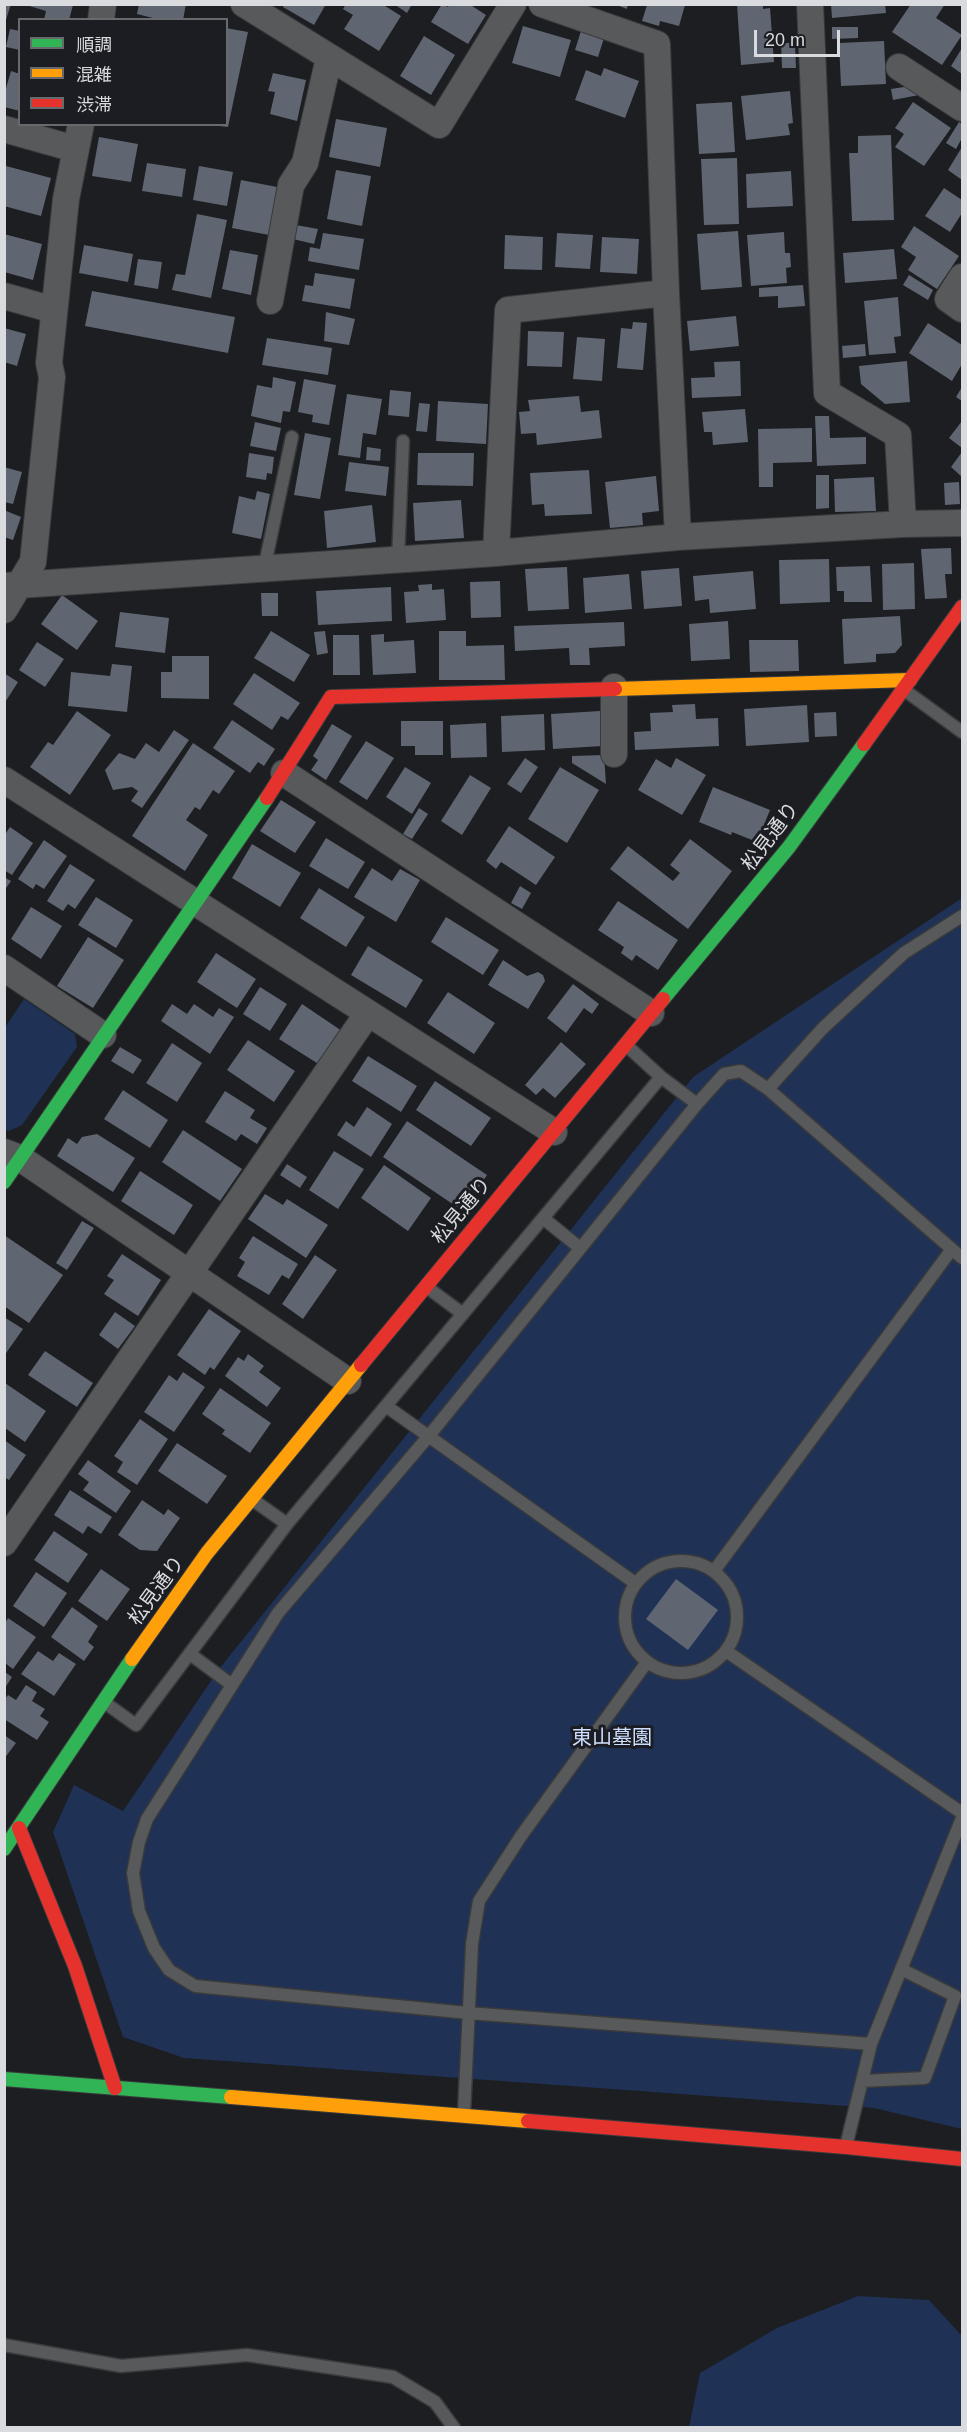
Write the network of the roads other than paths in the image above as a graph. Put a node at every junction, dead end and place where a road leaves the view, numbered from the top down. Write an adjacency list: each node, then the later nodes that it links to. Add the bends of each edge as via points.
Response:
1 (244, 4): 5 (street)
2 (542, 4): 12 (street, via 657,44)
3 (810, 4): 20 (street, via 827,393 898,435)
4 (511, 5): 5 (street, via 439,125)
5 (329, 58): 14 (street, via 305,163 291,185)
6 (899, 66): 7 (street)
7 (963, 108)
8 (81, 126): 10 (street)
9 (4, 129): 10 (street)
10 (75, 149): 16 (street)
11 (963, 277): 15 (street, via 948,299)
12 (666, 293): 21 (street); 22 (street, via 508,310)
13 (4, 296): 16 (street)
14 (270, 301)
15 (963, 309)
16 (54, 310): 25 (street, via 49,363 52,377 33,562)
17 (292, 437): 24 (lane)
18 (403, 441): 23 (lane)
19 (963, 523): 20 (street)
20 (903, 524): 21 (street)
21 (678, 537): 22 (street)
22 (496, 553): 23 (street)
23 (398, 560): 24 (street)
24 (264, 569): 25 (street)
25 (13, 585): 27 (street)
26 (963, 607): 28 (street, 松見通り)
27 (4, 610)
28 (907, 684): 29 (street); 30 (lane); 38 (street, 松見通り, via 782,855)
29 (614, 687): 31 (street); 32 (street, via 331,697)
30 (963, 732)
31 (614, 754)
32 (284, 773): 34 (street); 38 (street)
33 (4, 780): 34 (street)
34 (196, 902): 37 (street); 39 (street)
35 (963, 916): 42 (lane, via 904,953 823,1028)
36 (4, 968): 39 (street)
37 (368, 1013): 44 (street); 51 (street)
38 (651, 1013): 40 (street, 松見通り)
39 (103, 1035): 45 (street)
40 (625, 1044): 41 (lane); 44 (street, 松見通り)
41 (661, 1077): 43 (lane); 47 (lane)
42 (768, 1089): 43 (lane, via 741,1071 724,1074); 49 (lane)
43 (697, 1104): 48 (lane)
44 (554, 1132): 52 (street, 松見通り)
45 (12, 1155): 46 (street); 51 (street)
46 (4, 1182)
47 (543, 1218): 48 (lane); 53 (lane)
48 (580, 1248): 56 (lane)
49 (952, 1249): 50 (lane); 61 (lane)
50 (963, 1258)
51 (190, 1274): 54 (street); 58 (street)
52 (426, 1286): 53 (lane); 54 (street, 松見通り)
53 (463, 1314): 55 (lane)
54 (348, 1381): 57 (street, 松見通り)
55 (386, 1406): 56 (lane); 59 (lane)
56 (428, 1437): 62 (lane); 66 (lane, via 278,1613)
57 (252, 1499): 59 (lane); 67 (street, 松見通り, via 207,1553)
58 (15, 1506): 60 (street)
59 (287, 1524): 64 (lane)
60 (4, 1543)
61 (714, 1571): 62 (lane, via 681,1560 663,1563); 63 (lane, via 735,1600 735,1635)
62 (635, 1583): 65 (lane, via 627,1599 626,1634 634,1650)
63 (726, 1651): 65 (lane, via 698,1671 680,1674 662,1671); 68 (lane)
64 (190, 1654): 66 (lane); 67 (lane, via 136,1725)
65 (647, 1662): 72 (lane, via 479,1900)
66 (232, 1685): 72 (lane, via 147,1819 139,1842 133,1873 139,1911 154,1948 169,1970 195,1986)
67 (104, 1702): 69 (street, 松見通り)
68 (963, 1815): 71 (lane)
69 (19, 1828): 70 (street, 松見通り); 76 (street, via 75,1966)
70 (4, 1850)
71 (901, 1969): 73 (lane); 75 (lane, via 955,1995 925,2078)
72 (468, 2013): 73 (lane); 77 (lane)
73 (871, 2044): 75 (lane)
74 (4, 2079): 76 (street)
75 (862, 2080): 78 (lane)
76 (115, 2088): 77 (street)
77 (464, 2116): 78 (street)
78 (846, 2147): 79 (street)
79 (963, 2159)
80 (4, 2345): 81 (lane, via 121,2366 247,2355 393,2378 435,2402)
81 (454, 2427)

